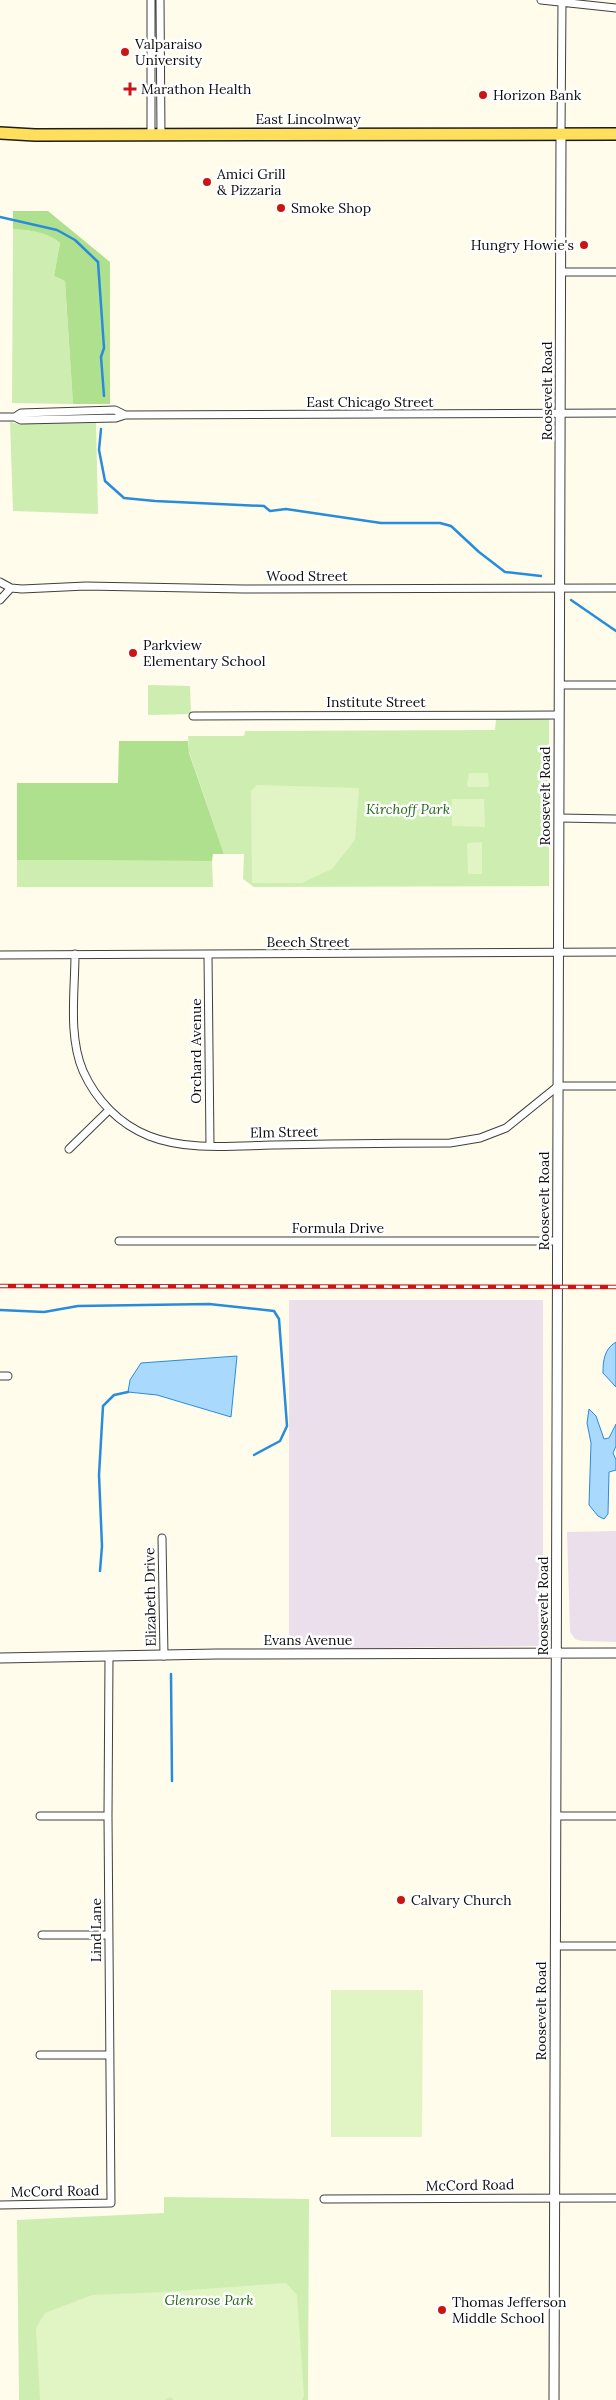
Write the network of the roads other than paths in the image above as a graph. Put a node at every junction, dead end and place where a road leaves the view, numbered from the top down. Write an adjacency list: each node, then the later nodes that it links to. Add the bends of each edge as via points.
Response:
1 (151, 0): 9 (street)
2 (160, 0): 9 (street)
3 (541, 0): 4 (street)
4 (562, 2): 5 (street); 7 (street, Roosevelt Road)
5 (616, 8)
6 (0, 133): 9 (main road, East Lincolnway)
7 (561, 134): 8 (main road, East Lincolnway); 9 (main road, East Lincolnway); 10 (street, Roosevelt Road)
8 (616, 134)
9 (156, 135)
10 (561, 272): 11 (street); 12 (street, Roosevelt Road)
11 (616, 272)
12 (560, 413): 13 (street, East Chicago Street); 14 (street, East Chicago Street, via 125,415 116,418 21,420); 17 (street, Roosevelt Road)
13 (616, 413)
14 (0, 417)
15 (0, 582): 16 (street, Wood Street)
16 (11, 588): 17 (street, Wood Street); 19 (street)
17 (560, 588): 18 (street, Wood Street); 20 (street, Roosevelt Road)
18 (616, 588)
19 (0, 600)
20 (560, 685): 21 (street); 22 (street, Roosevelt Road)
21 (616, 685)
22 (560, 715): 23 (street, Institute Street); 24 (street, Roosevelt Road)
23 (193, 716)
24 (559, 818): 25 (street); 26 (street, Roosevelt Road)
25 (616, 819)
26 (559, 952): 27 (street, Beech Street); 30 (street, Beech Street); 31 (street, Roosevelt Road)
27 (616, 952)
28 (75, 954): 29 (street, Beech Street); 30 (street, Beech Street); 33 (street, Elm Street, via 75,1033 79,1057 88,1080)
29 (0, 955)
30 (208, 955): 34 (street, Orchard Avenue)
31 (558, 1086): 32 (street); 34 (street, Elm Street, via 506,1128 480,1138 450,1143); 37 (street, Roosevelt Road)
32 (616, 1086)
33 (109, 1110): 34 (street, Elm Street, via 148,1136); 35 (street)
34 (210, 1146)
35 (69, 1149)
36 (118, 1241): 37 (street, Formula Drive)
37 (558, 1241): 39 (street, Roosevelt Road)
38 (162, 1538): 41 (street, Elizabeth Drive)
39 (556, 1653): 40 (street, Evans Avenue); 41 (street, Evans Avenue); 46 (street, Roosevelt Road)
40 (616, 1654)
41 (164, 1656): 42 (street, Evans Avenue)
42 (109, 1657): 43 (street, Evans Avenue); 45 (street, Lind Lane)
43 (0, 1658)
44 (40, 1816): 45 (street)
45 (108, 1816): 49 (street, Lind Lane)
46 (556, 1816): 47 (street); 50 (street, Roosevelt Road)
47 (616, 1816)
48 (42, 1935): 49 (street)
49 (108, 1935): 53 (street, Lind Lane)
50 (556, 1946): 51 (street); 54 (street, Roosevelt Road)
51 (616, 1946)
52 (40, 2055): 53 (street)
53 (110, 2055): 57 (street, Lind Lane)
54 (555, 2197): 55 (street, McCord Road); 56 (street, McCord Road); 59 (street, Roosevelt Road)
55 (616, 2198)
56 (324, 2199)
57 (111, 2203): 58 (street, McCord Road)
58 (0, 2205)
59 (554, 2400)

